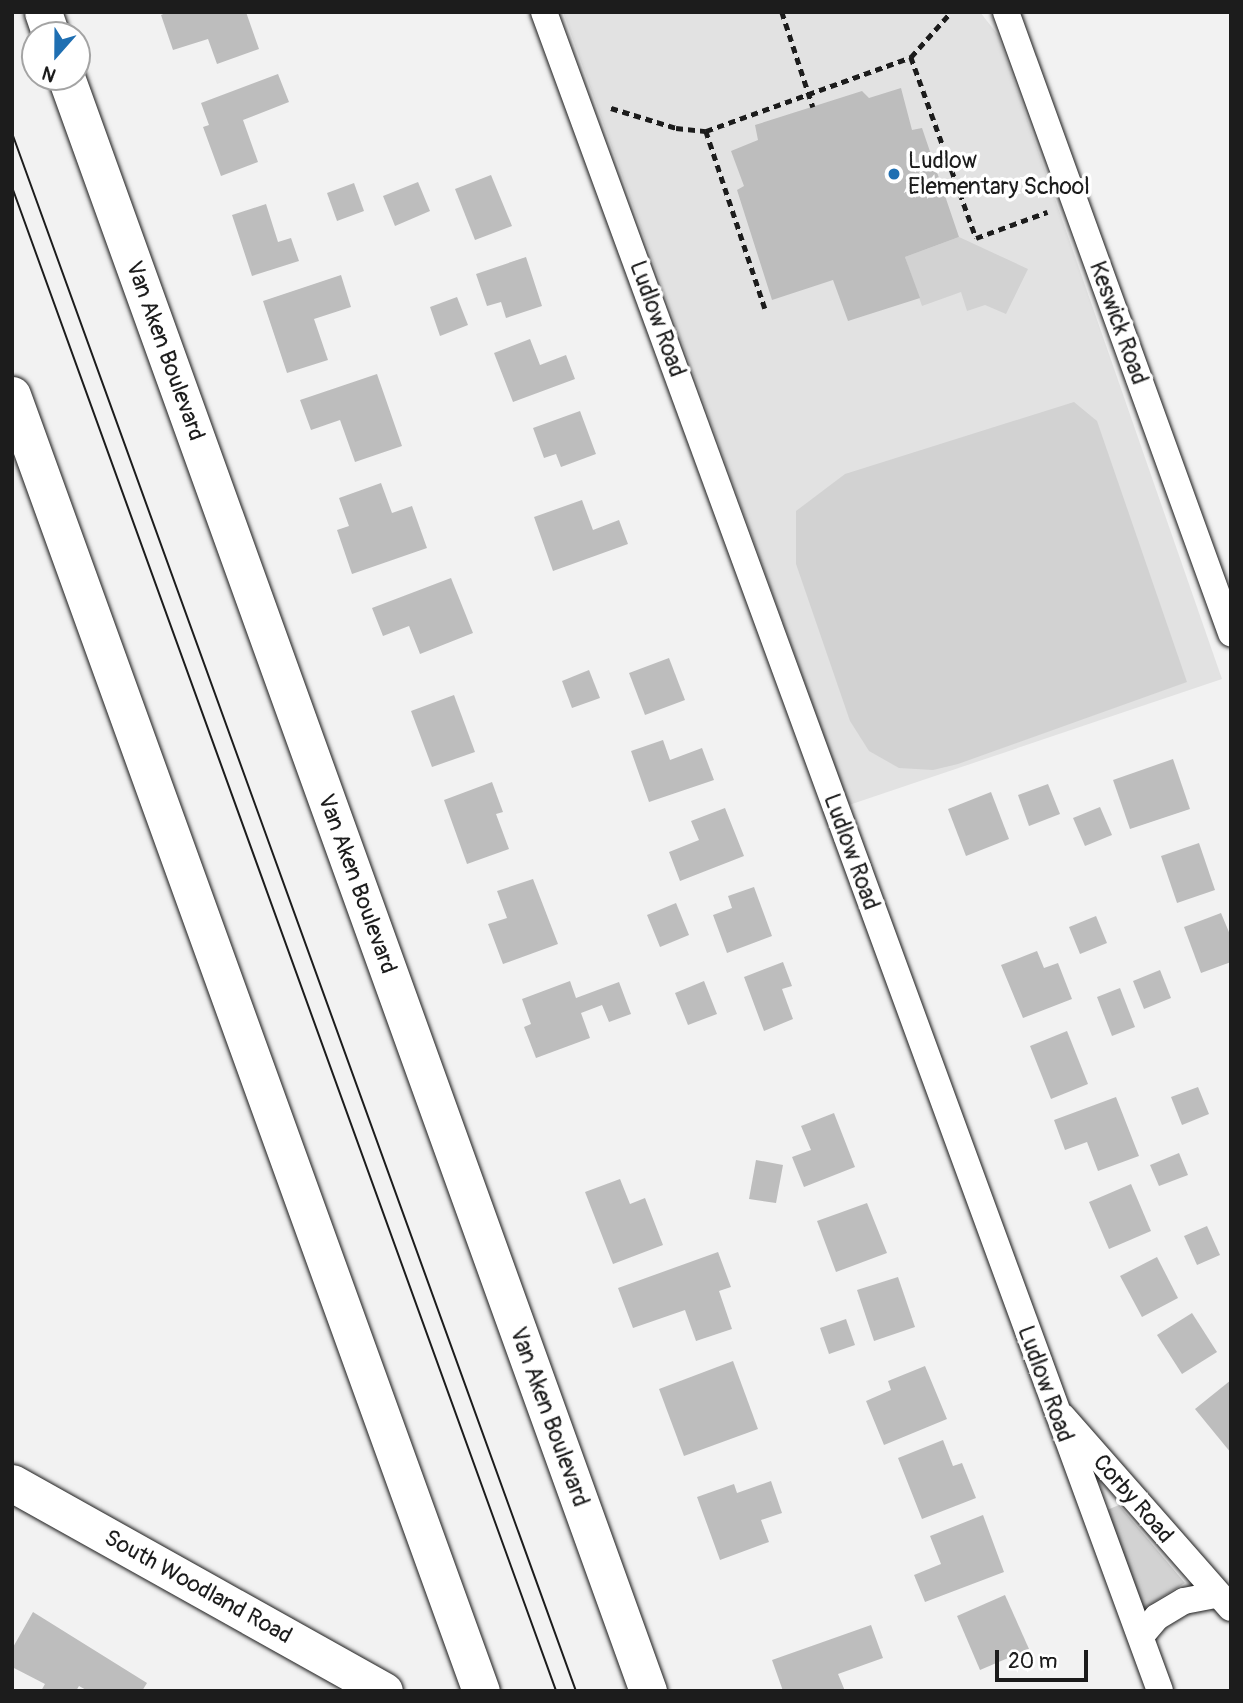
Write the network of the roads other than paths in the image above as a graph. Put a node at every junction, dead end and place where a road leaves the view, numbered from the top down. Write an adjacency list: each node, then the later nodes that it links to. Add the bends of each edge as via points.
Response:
1 (544, 12): 6 (street, Ludlow Road)
2 (1006, 12): 5 (street, Keswick Road)
3 (71, 91): 12 (main road, Van Aken Boulevard)
4 (12, 395): 11 (main road)
5 (1231, 633)
6 (1051, 1404): 8 (street, Corby Road); 9 (street, Ludlow Road)
7 (12, 1483): 10 (main road, South Woodland Road)
8 (1223, 1601): 9 (street, Corby Road, via 1184,1601 1157,1617)
9 (1141, 1636): 13 (street, Ludlow Road)
10 (384, 1691)
11 (481, 1691)
12 (648, 1691)
13 (1160, 1691)

